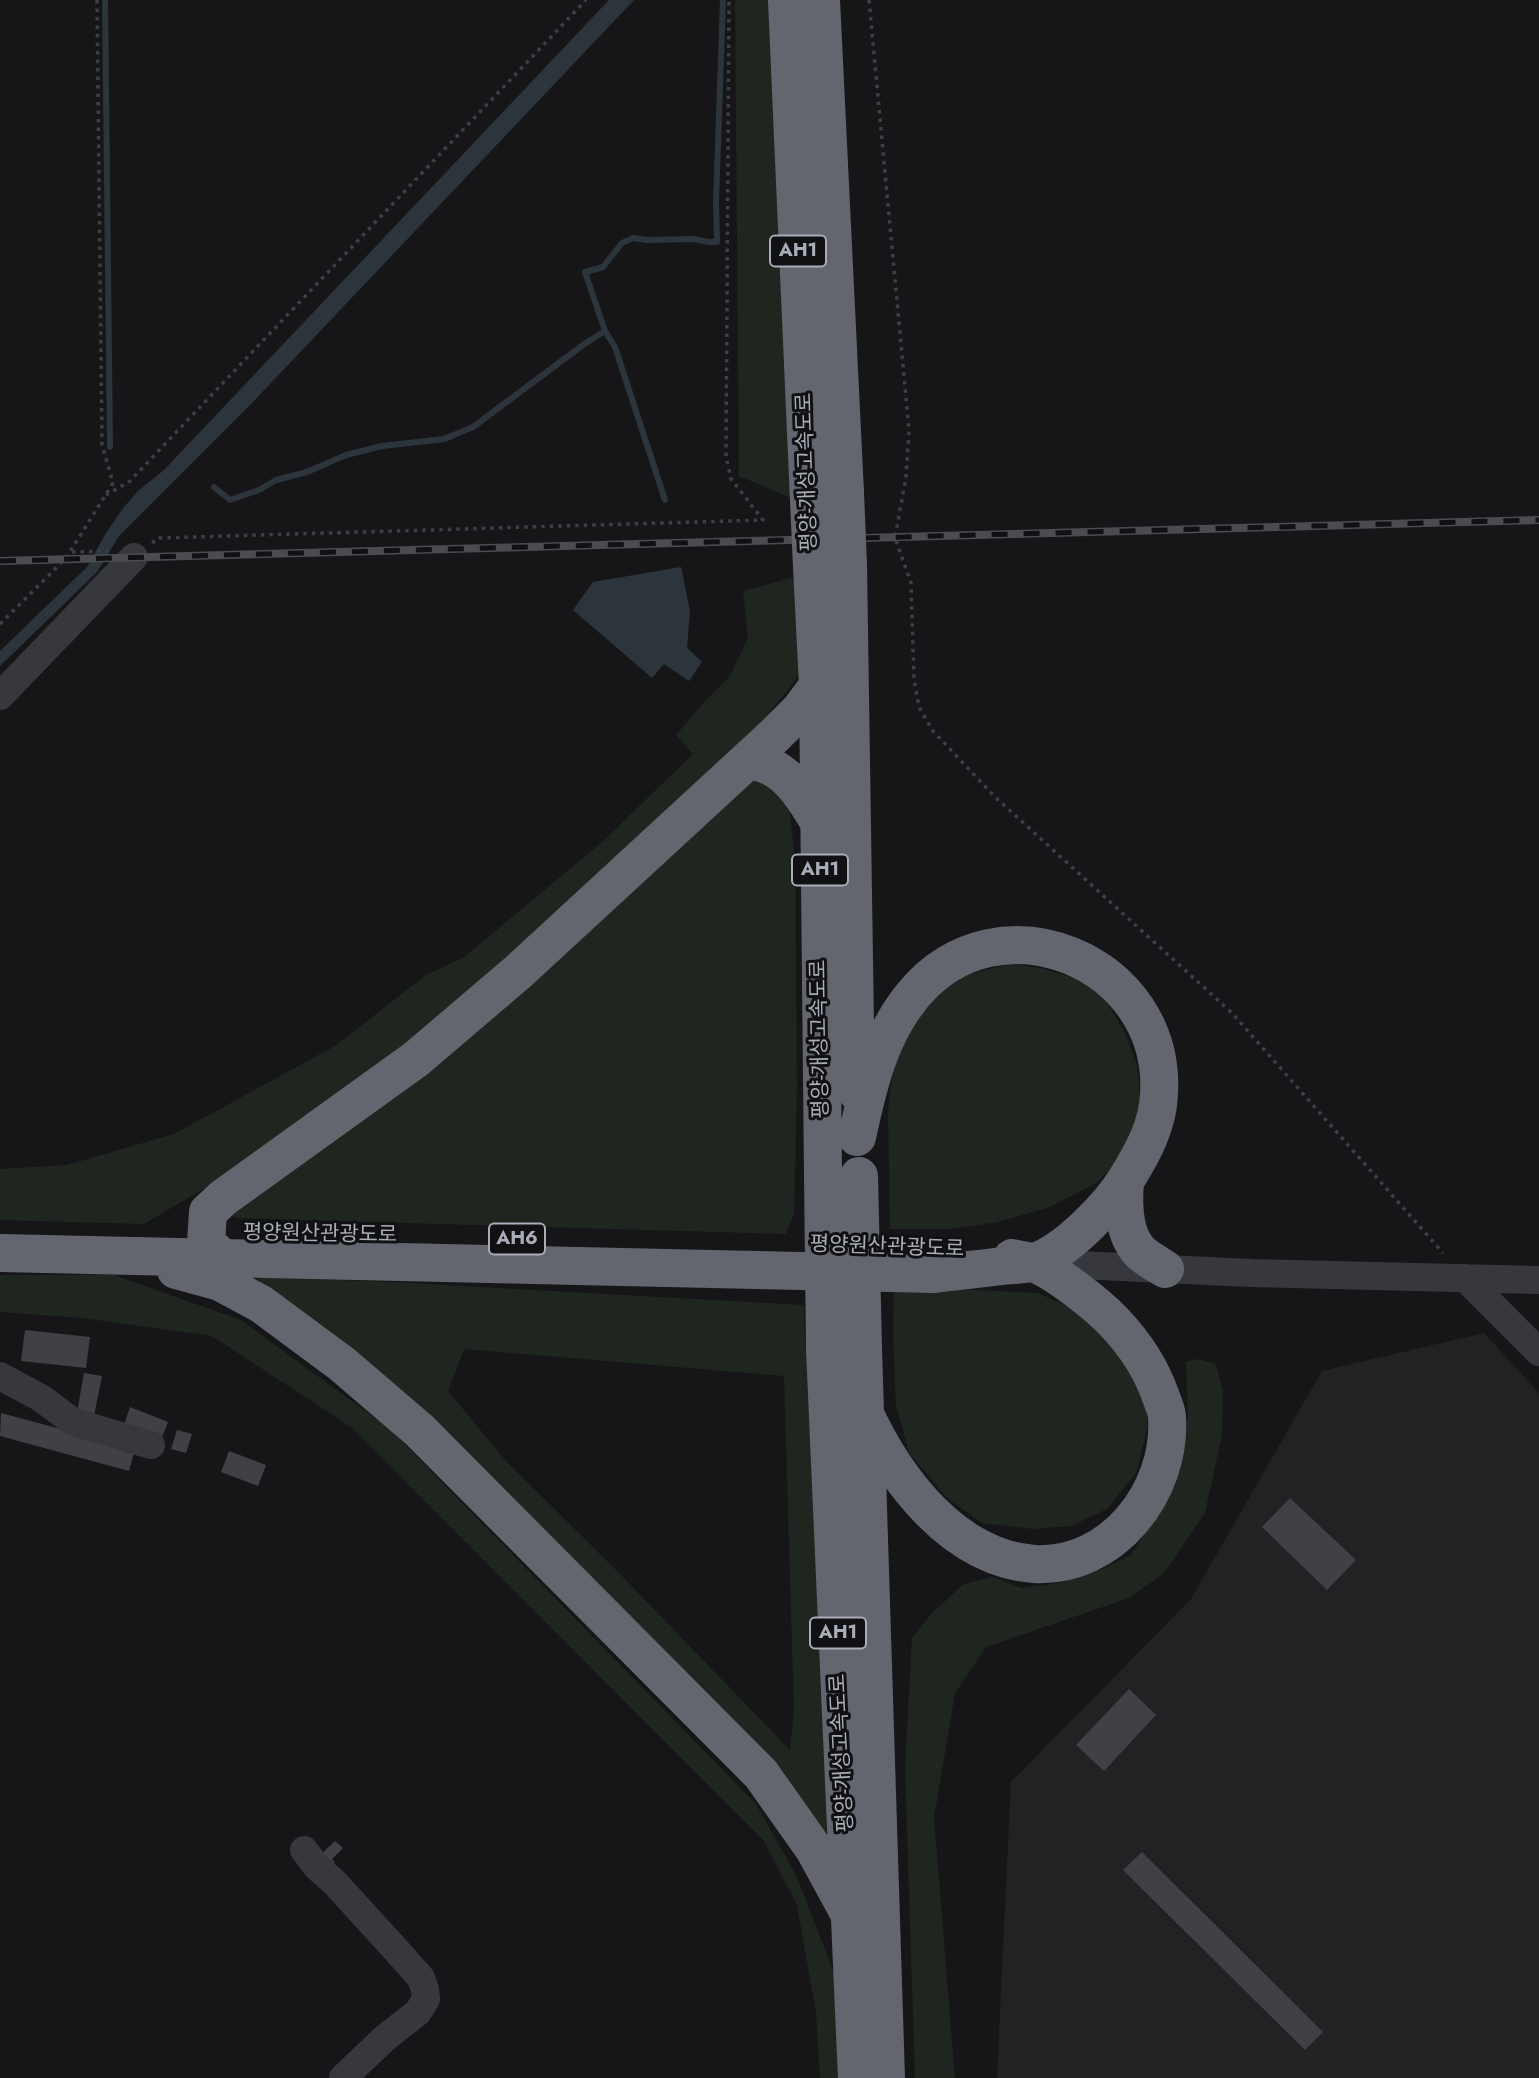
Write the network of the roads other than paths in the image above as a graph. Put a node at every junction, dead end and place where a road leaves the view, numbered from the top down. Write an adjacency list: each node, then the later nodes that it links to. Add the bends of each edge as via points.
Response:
1 (788, 0): 3 (highway, 평양-개성고속도로 / AH1)
2 (821, 0): 3 (highway, 평양-개성고속도로 / AH1)
3 (827, 497): 5 (highway, 평양-개성고속도로 / AH1, bridge)
4 (134, 557): 7 (street)
5 (830, 565): 6 (highway, 평양-개성고속도로 / AH1); 10 (highway, 평양-개성고속도로 / AH1)
6 (818, 686): 8 (highway); 9 (highway, 평양-개성고속도로 / AH1)
7 (0, 696)
8 (747, 761): 9 (highway, via 761,761 794,785); 14 (highway, via 518,972 416,1059 223,1198 208,1212)
9 (820, 824): 11 (highway, 평양-개성고속도로 / AH1)
10 (857, 1137): 11 (highway, 평양-개성고속도로 / AH1); 12 (highway, via 884,1040 914,994 947,966 988,949 1054,949 1112,979 1140,1013 1157,1053 1160,1096 1156,1118)
11 (841, 1176): 23 (highway, 평양-개성고속도로 / AH1, bridge, via 863,1349); 26 (highway, 평양-개성고속도로 / AH1, bridge, via 825,1349)
12 (1125, 1182): 17 (highway, via 1087,1225); 18 (highway, via 1123,1207 1129,1234 1140,1252)
13 (0, 1230): 14 (highway, 평양원산관광도로 / AH6)
14 (215, 1246): 16 (highway, 평양원산관광도로 / AH6); 17 (highway, 평양원산관광도로 / AH6, via 933,1274)
15 (0, 1253): 16 (highway, 평양원산관광도로 / AH6)
16 (130, 1257): 26 (highway, via 220,1282 261,1304 342,1364 419,1430 761,1774)
17 (1033, 1263): 18 (street); 23 (highway, via 1106,1313 1131,1339 1154,1377 1167,1415 1165,1447 1157,1483 1128,1525 1097,1548 1058,1562 1018,1561 978,1548 945,1524 909,1485)
18 (1165, 1269): 19 (street)
19 (1465, 1279): 20 (street); 21 (street)
20 (1539, 1280)
21 (1539, 1352)
22 (0, 1376): 24 (street, via 73,1422)
23 (864, 1412): 26 (highway, 평양-개성고속도로 / AH1)
24 (151, 1445)
25 (304, 1850): 27 (street, via 421,1978 425,1990 426,1999 418,2012)
26 (866, 1916): 28 (highway, 평양-개성고속도로 / AH1); 29 (highway, 평양-개성고속도로 / AH1)
27 (343, 2078)
28 (858, 2078)
29 (886, 2078)

